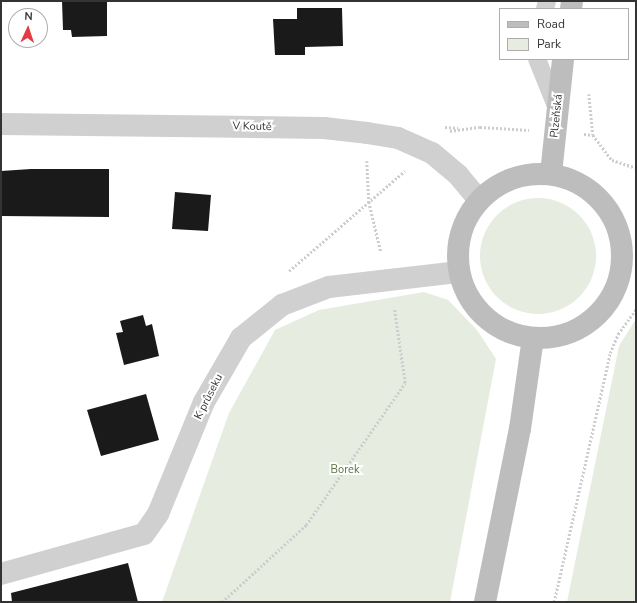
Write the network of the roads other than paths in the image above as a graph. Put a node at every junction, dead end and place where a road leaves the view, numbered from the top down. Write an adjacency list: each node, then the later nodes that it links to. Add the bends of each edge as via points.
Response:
1 (537, 60): 3 (lane)
2 (563, 60): 3 (main road, Plzeňská)
3 (558, 111): 5 (main road, Plzeňská)
4 (1, 124): 6 (street, V Koutě, via 324,128 398,138 427,151 458,175)
5 (551, 174): 6 (main road, via 519,176 504,181); 7 (main road, via 584,186 599,197)
6 (479, 200): 8 (main road, via 460,234 457,253)
7 (627, 227): 9 (main road, via 622,245 620,275 611,298 600,313 586,325 570,333)
8 (459, 272): 9 (main road, via 464,289 485,318 499,328); 10 (street, K průseku, via 329,288 282,305 242,338 204,402 158,514 144,534)
9 (533, 338): 11 (main road, via 520,429)
10 (1, 574)
11 (485, 602)

